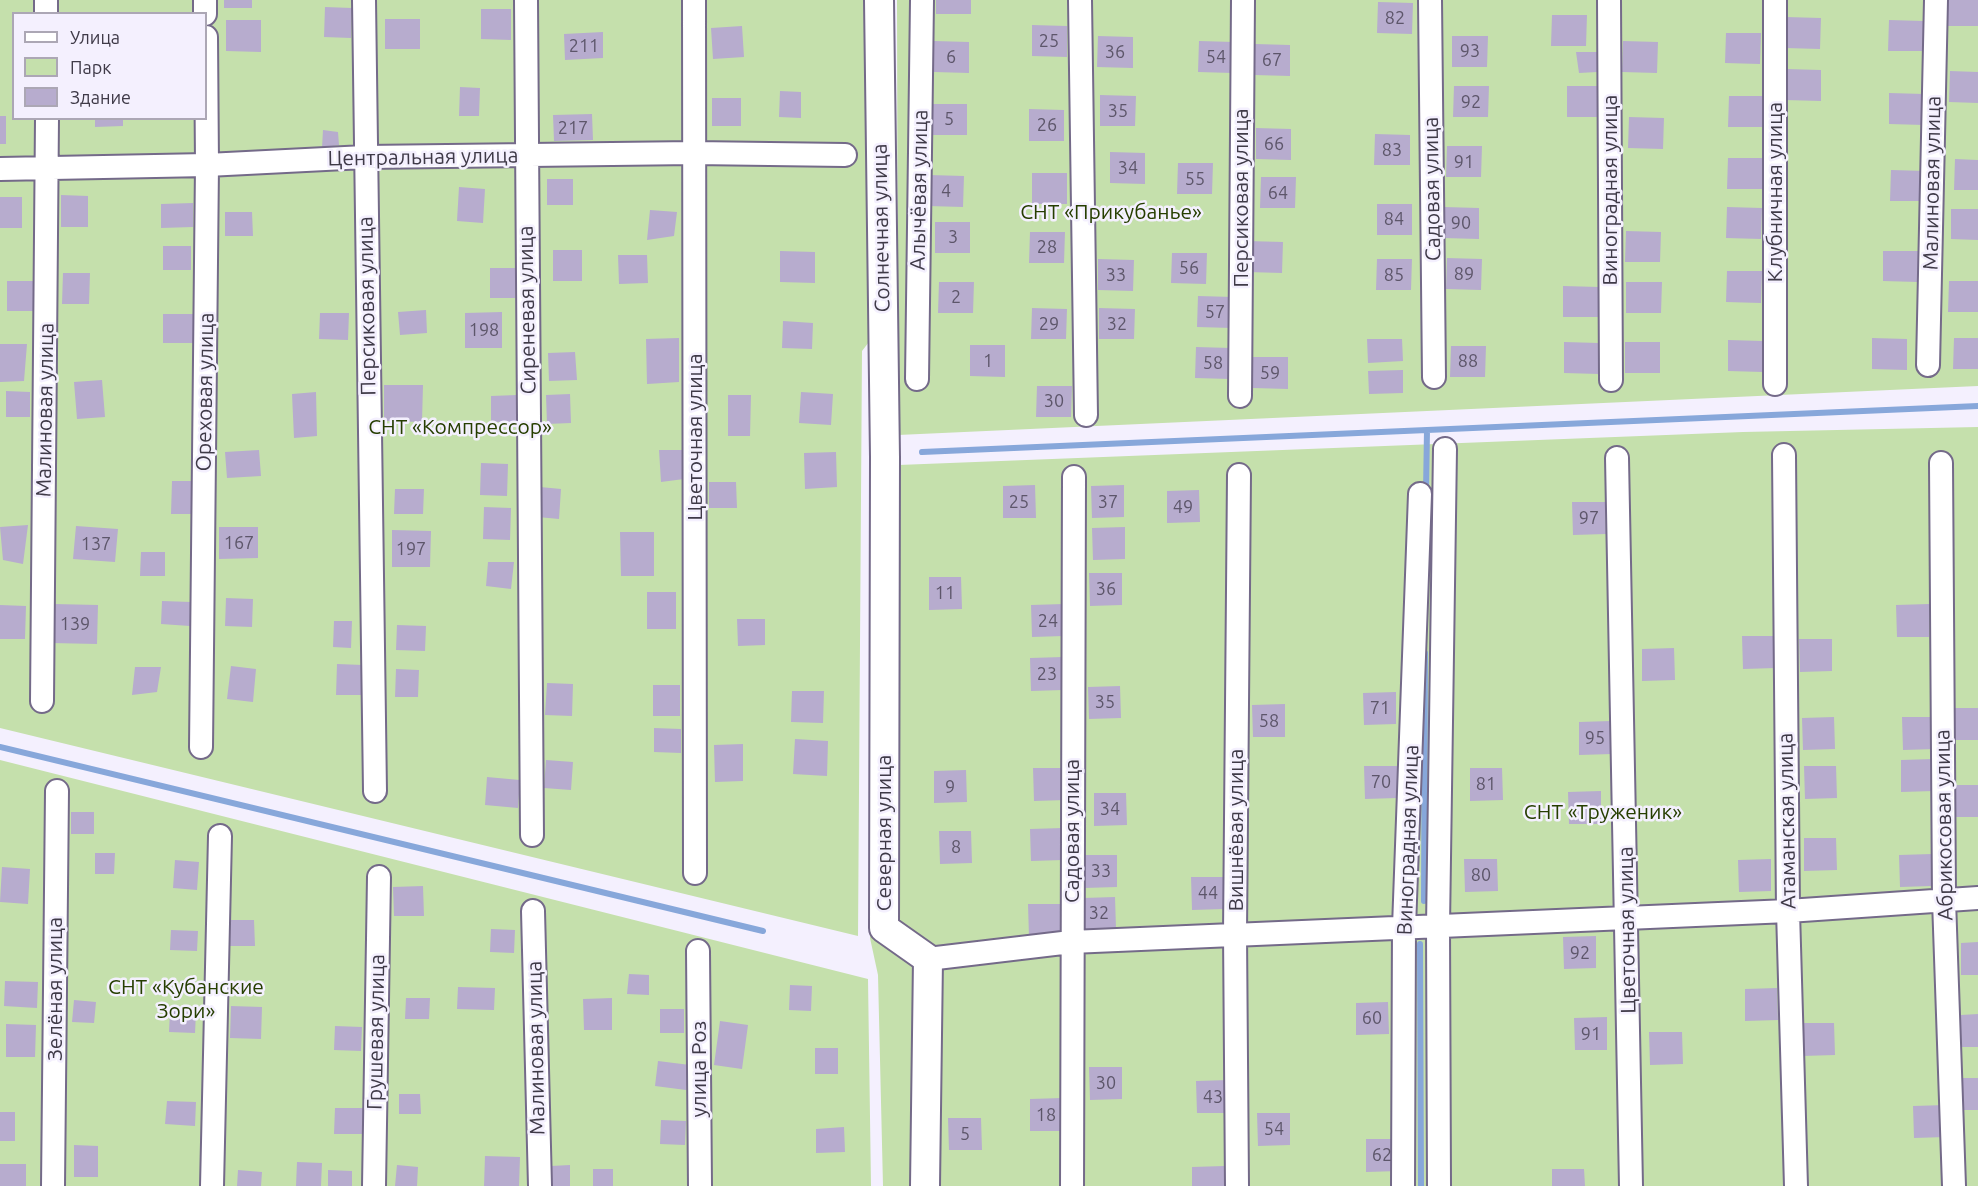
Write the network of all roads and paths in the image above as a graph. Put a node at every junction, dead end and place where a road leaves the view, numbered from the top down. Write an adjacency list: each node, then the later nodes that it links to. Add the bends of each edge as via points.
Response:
1 (364, 0): 17 (street, Персиковая улица)
2 (526, 0): 15 (street, Сиреневая улица)
3 (694, 0): 14 (street, Цветочная улица)
4 (879, 0): 30 (street, Солнечная улица)
5 (922, 0): 23 (street, Алычёвая улица)
6 (1080, 0): 27 (street)
7 (1243, 0): 26 (street, Персиковая улица)
8 (1430, 0): 22 (street, Садовая улица)
9 (1609, 0): 24 (street, Виноградная улица)
10 (1775, 0): 25 (street, Клубничная улица)
11 (1936, 0): 21 (street, Малиновая улица)
12 (47, 120): 20 (street, Малиновая улица)
13 (207, 120): 18 (street, Ореховая улица)
14 (694, 153): 15 (street, Центральная улица); 16 (street, Центральная улица); 42 (street, Цветочная улица)
15 (526, 154): 17 (street, Центральная улица); 40 (street, Сиреневая улица)
16 (845, 155)
17 (365, 157): 18 (street, Центральная улица); 39 (street, Персиковая улица)
18 (207, 165): 20 (street, Центральная улица); 37 (street, Ореховая улица)
19 (0, 169): 20 (street, Центральная улица)
20 (47, 169): 36 (street, Малиновая улица)
21 (1928, 365)
22 (1434, 377)
23 (917, 379)
24 (1611, 380)
25 (1775, 384)
26 (1240, 396)
27 (1086, 415)
28 (1445, 449): 49 (street)
29 (1784, 455): 47 (street, Атаманская улица)
30 (885, 457): 54 (street, Северная улица, via 884,928)
31 (1617, 458): 48 (street, Цветочная улица)
32 (1941, 463): 45 (street, Абрикосовая улица)
33 (1239, 475): 51 (street, Вишнёвая улица)
34 (1074, 477): 52 (street, Садовая улица)
35 (1420, 494): 50 (street, Виноградная улица)
36 (42, 701)
37 (201, 747)
38 (57, 791): 55 (street, Зелёная улица)
39 (375, 791)
40 (532, 835)
41 (220, 836): 56 (street)
42 (695, 873)
43 (379, 877): 57 (street, Грушевая улица)
44 (1978, 898): 45 (street)
45 (1944, 900): 47 (street); 67 (street, Абрикосовая улица)
46 (533, 910): 58 (street, Малиновая улица)
47 (1788, 911): 48 (street); 66 (street, Атаманская улица)
48 (1628, 917): 49 (street); 65 (street, Цветочная улица)
49 (1438, 926): 50 (street); 64 (street)
50 (1404, 927): 51 (street); 63 (street, Виноградная улица)
51 (1235, 933): 52 (street); 62 (street, Вишнёвая улица)
52 (1071, 942): 54 (street); 61 (street, Садовая улица)
53 (698, 951): 59 (street, улица Роз)
54 (928, 958): 60 (street)
55 (53, 1186)
56 (212, 1186)
57 (374, 1186)
58 (540, 1186)
59 (700, 1186)
60 (925, 1186)
61 (1072, 1186)
62 (1237, 1186)
63 (1403, 1186)
64 (1439, 1186)
65 (1631, 1186)
66 (1796, 1186)
67 (1954, 1186)

